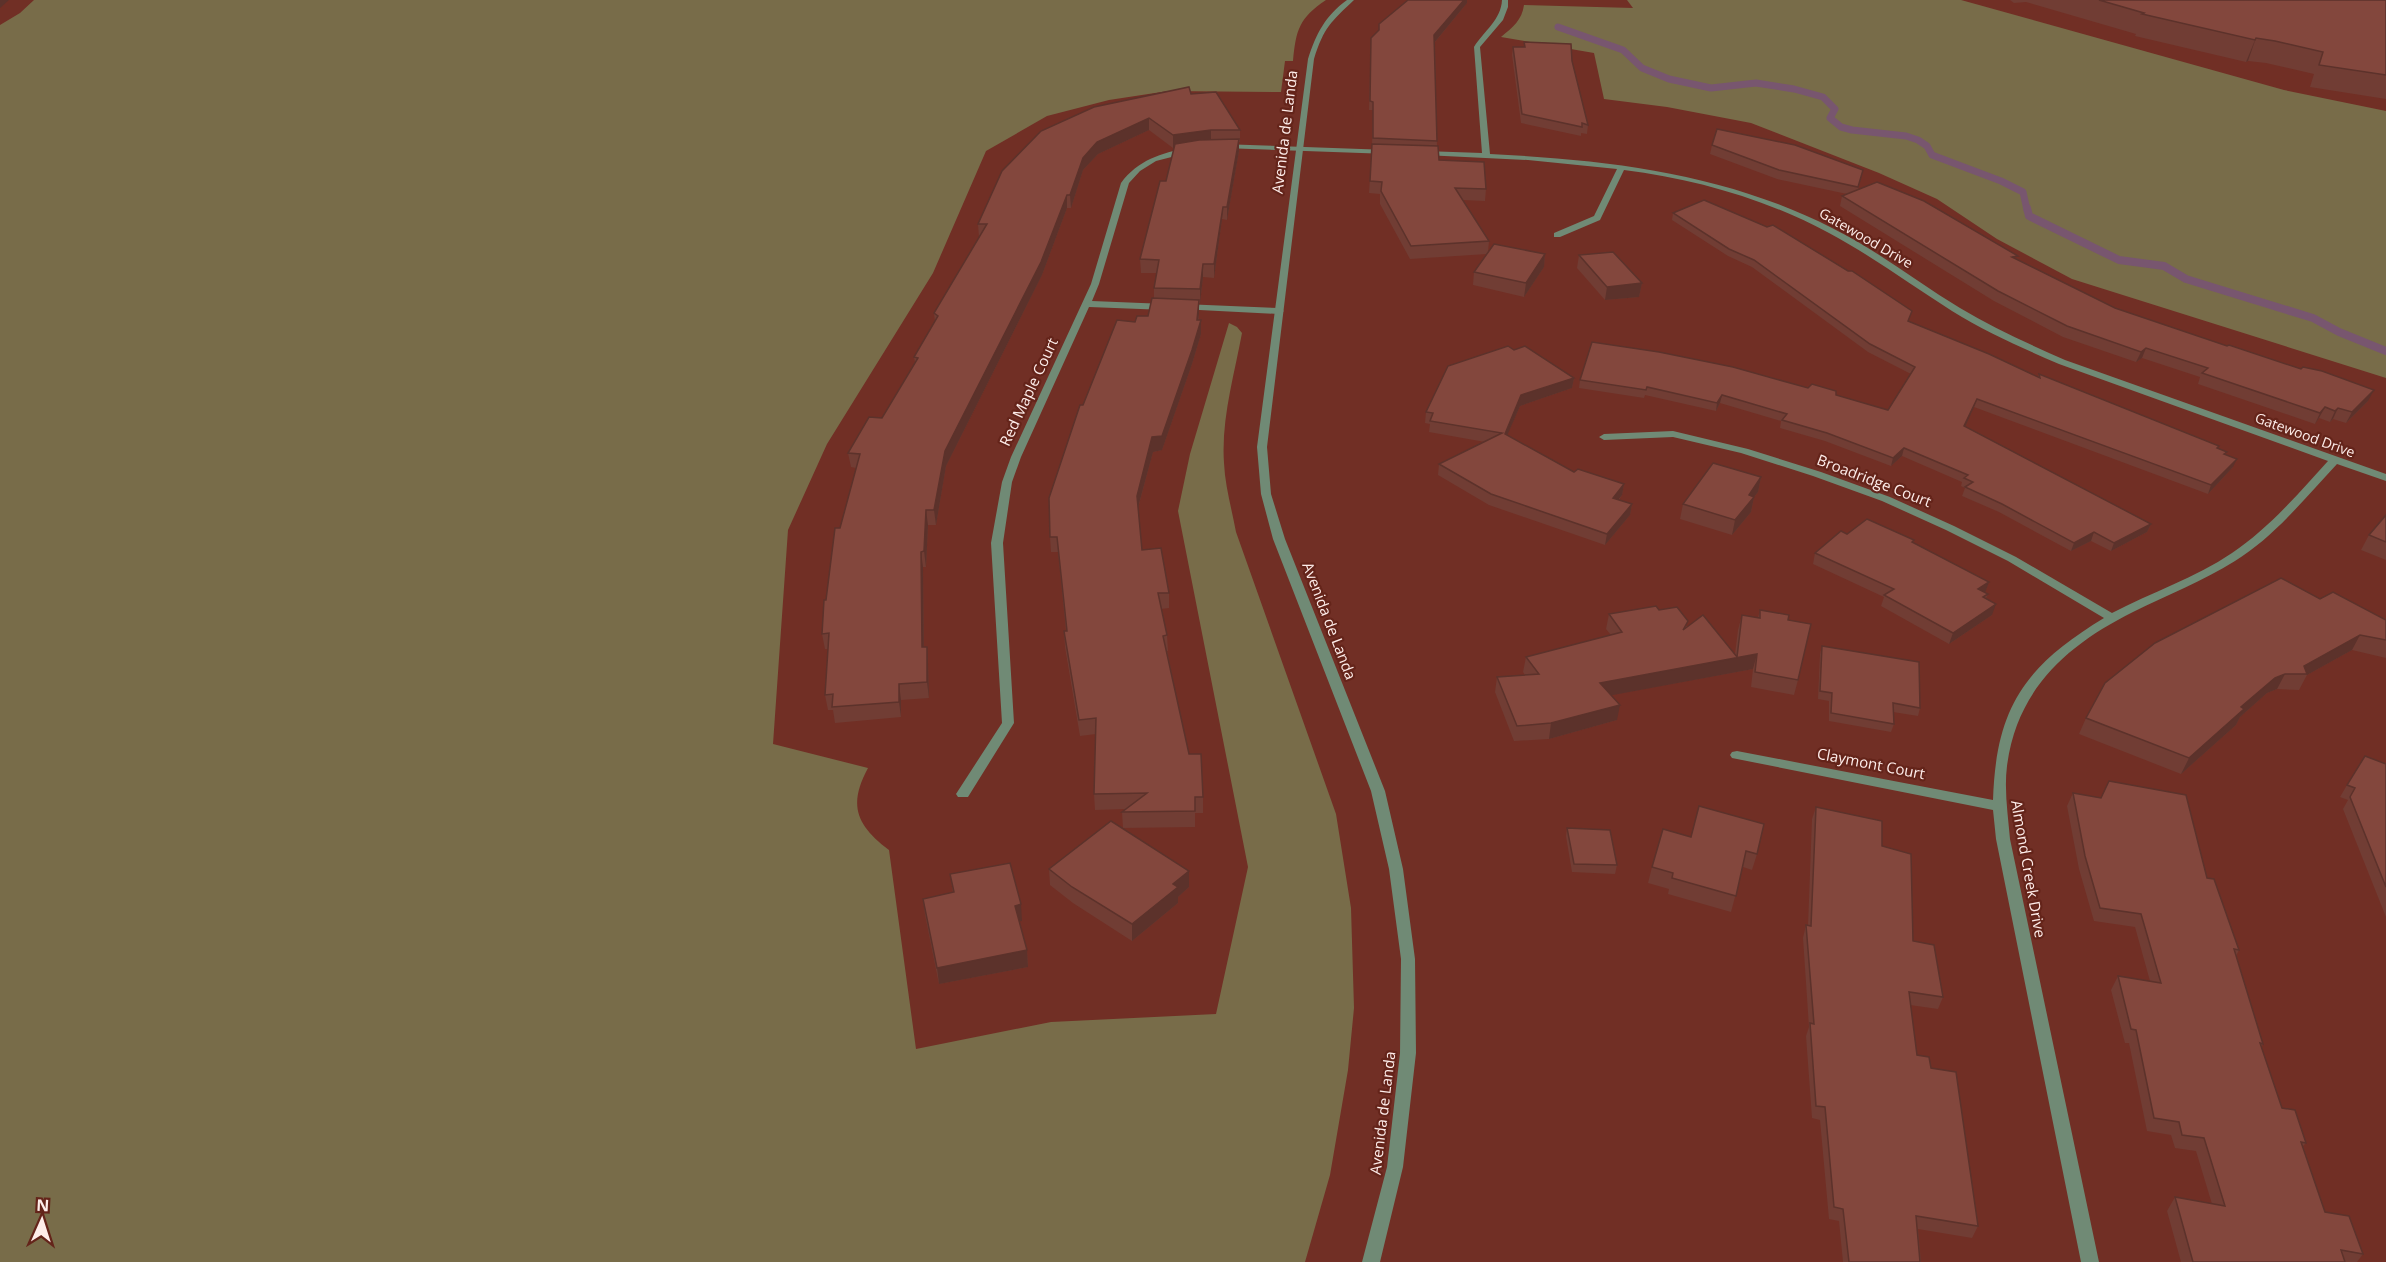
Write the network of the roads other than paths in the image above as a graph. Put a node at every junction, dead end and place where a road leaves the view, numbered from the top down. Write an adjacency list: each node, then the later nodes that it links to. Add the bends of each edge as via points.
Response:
1 (1351, 0): 3 (street, Avenida de Landa, via 1320,29 1311,60)
2 (1505, 0): 6 (street, via 1506,11 1477,47)
3 (1299, 148): 4 (street); 9 (street, Red Maple Court, via 1205,147 1166,154 1132,172); 10 (street, Avenida de Landa)
4 (1395, 152)
5 (1418, 153): 6 (street, Gatewood Drive)
6 (1486, 156): 7 (street, Gatewood Drive)
7 (1622, 166): 8 (street, via 1596,218); 12 (street, Gatewood Drive, via 1714,185 1792,212 1829,230 2016,342)
8 (1557, 235)
9 (1086, 304): 10 (street); 16 (street, Red Maple Court, via 1007,482 997,543 1008,723)
10 (1279, 311): 18 (street, Avenida de Landa, via 1262,447 1266,494 1279,538 1378,791 1396,869 1408,959 1408,1053 1395,1167)
11 (1604, 437): 14 (street, Broadridge Court, via 1672,434 1817,474 1950,528 2012,559)
12 (2335, 460): 13 (street, Gatewood Drive); 14 (street, Almond Creek Drive, via 2259,539 2231,559)
13 (2386, 478)
14 (2112, 618): 17 (street, Almond Creek Drive, via 2076,640 2045,666 2021,698 2006,734)
15 (1737, 755): 17 (street, Claymont Court)
16 (963, 794)
17 (1998, 806): 19 (street, Almond Creek Drive)
18 (1371, 1262)
19 (2090, 1262)

